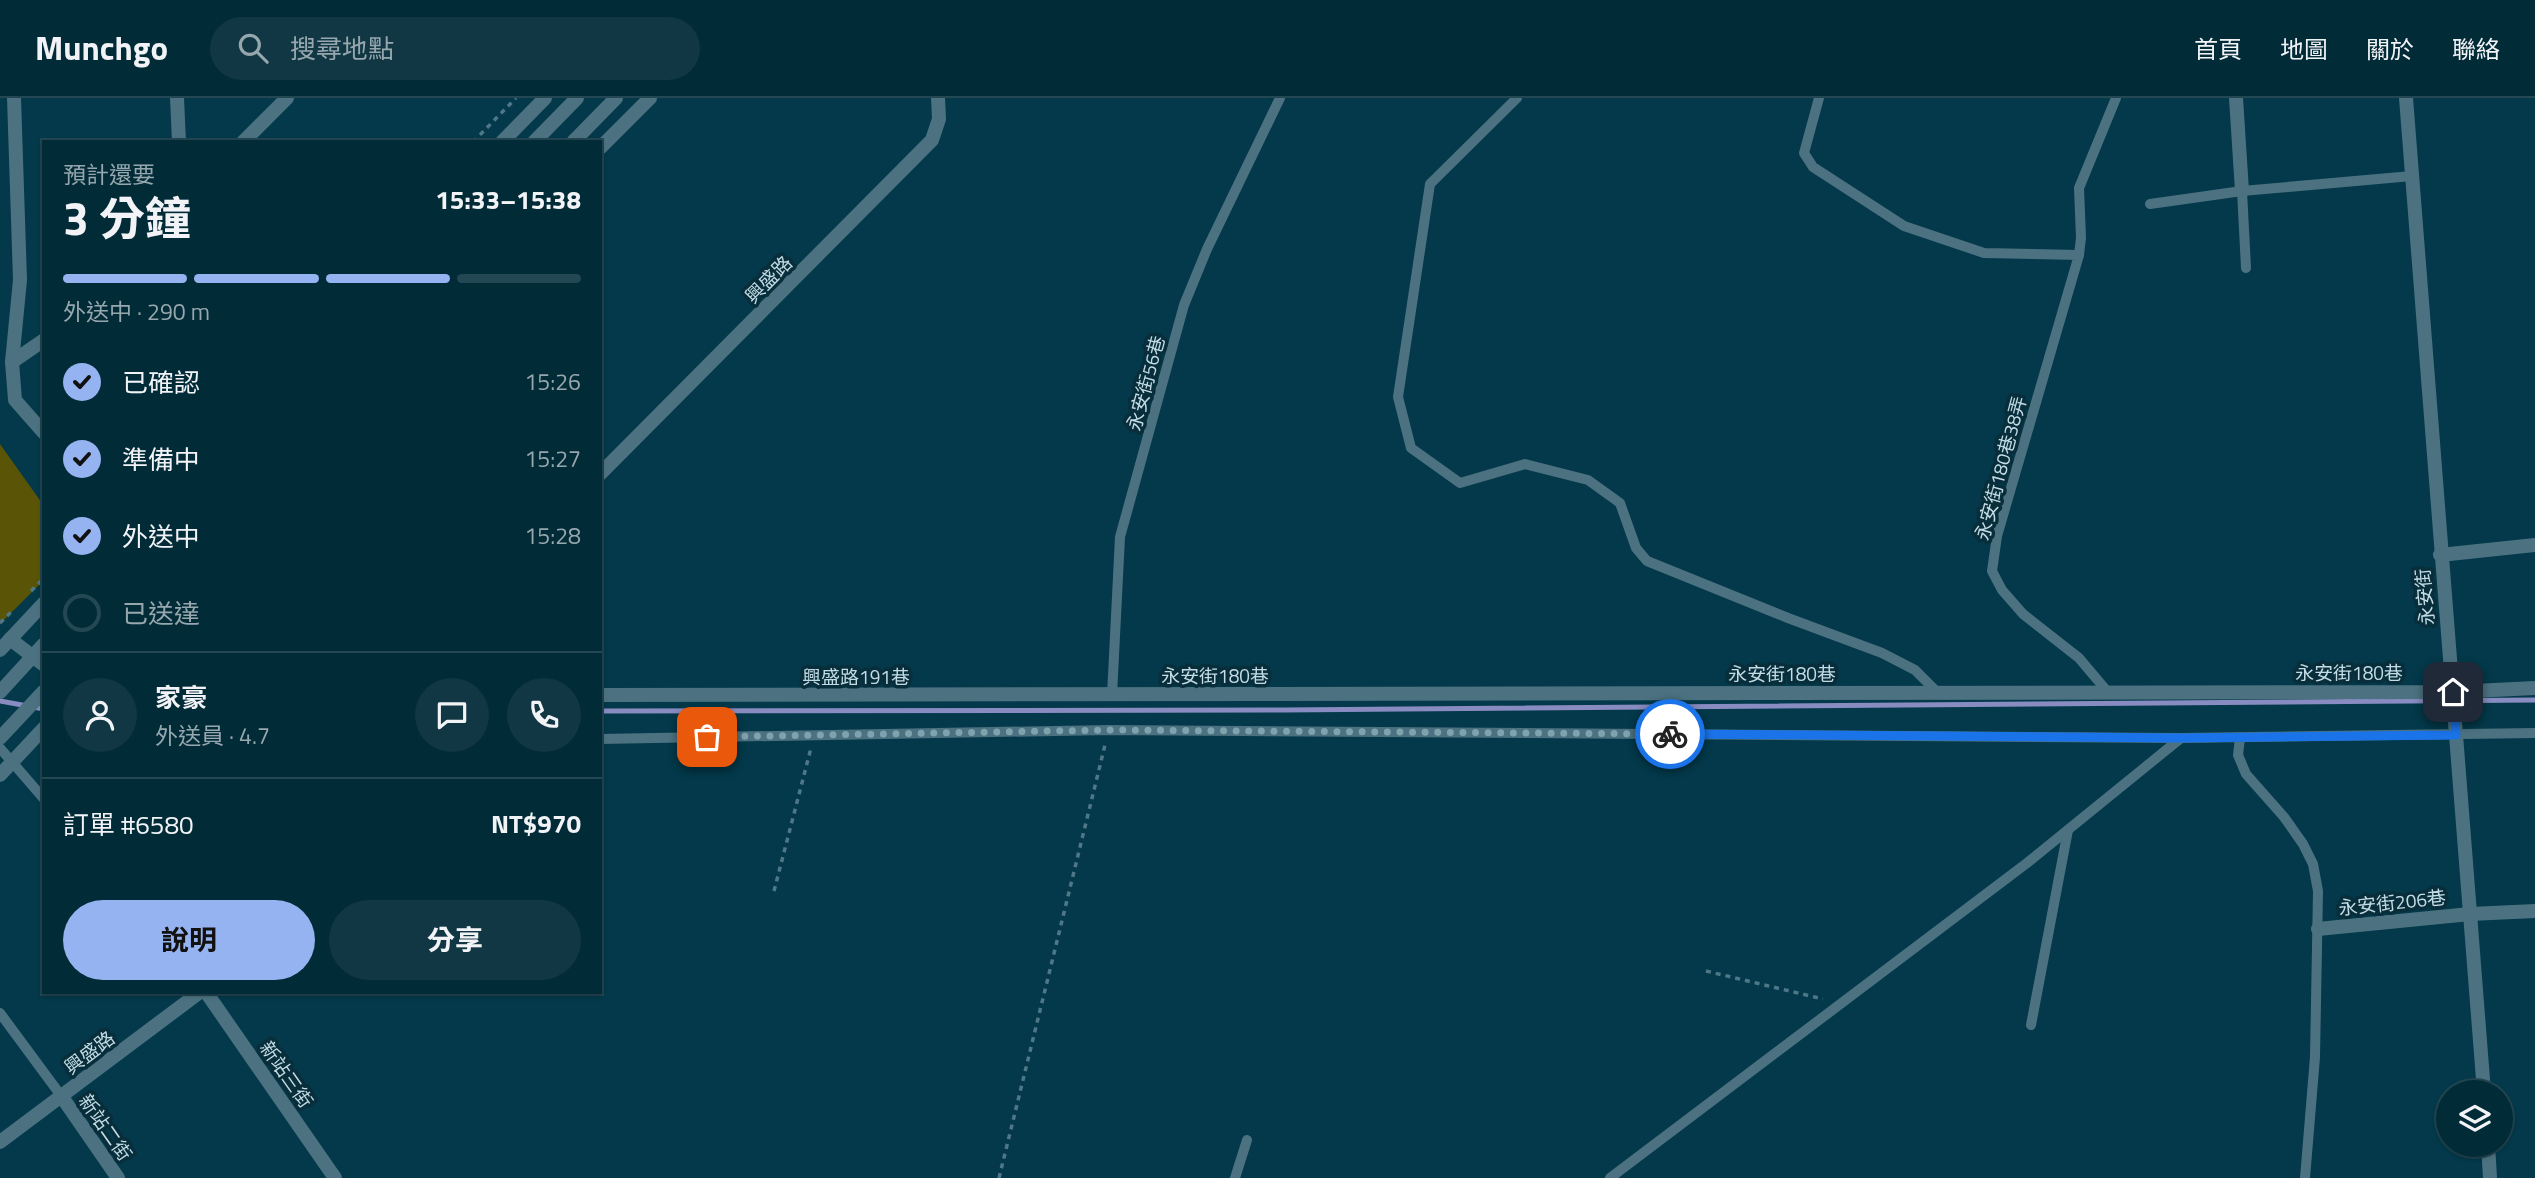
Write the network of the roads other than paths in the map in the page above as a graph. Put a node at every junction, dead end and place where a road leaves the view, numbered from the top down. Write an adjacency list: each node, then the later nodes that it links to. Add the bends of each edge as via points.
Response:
1 (14, 98): 29 (street, via 20,280)
2 (177, 98): 17 (street)
3 (287, 98): 18 (street)
4 (545, 98): 19 (street)
5 (578, 98): 20 (street)
6 (617, 98): 15 (street)
7 (650, 98): 16 (street)
8 (938, 98): 31 (street, 興盛路, via 939,119 932,140)
9 (1280, 98): 44 (lane, 永安街56巷, via 1184,305 1120,537)
10 (1517, 98): 40 (lane, via 1430,184 1398,397 1411,448 1460,483 1525,464 1588,480 1620,503 1636,548 1647,561 1882,653 1915,670)
11 (1819, 98): 26 (lane, via 1804,153 1808,160 1904,226 1984,253)
12 (2116, 98): 26 (lane, 永安街180巷38弄, via 2079,188)
13 (2236, 98): 24 (street)
14 (2406, 98): 23 (street, 永安街)
15 (603, 112): 16 (street); 21 (street)
16 (620, 128): 22 (street)
17 (178, 140)
18 (245, 140)
19 (504, 140)
20 (536, 140)
21 (575, 140)
22 (602, 146)
23 (2412, 176): 24 (lane); 33 (street, 永安街)
24 (2242, 191): 25 (lane); 27 (lane)
25 (2150, 204)
26 (2078, 255): 38 (lane, 永安街180巷38弄, via 1997,536 1992,571 2023,614 2079,658)
27 (2246, 268)
28 (42, 341): 29 (street)
29 (12, 362): 30 (street, via 15,400)
30 (42, 431)
31 (602, 472)
32 (2535, 545): 33 (street)
33 (2440, 555): 41 (street, 永安街)
34 (42, 605): 35 (street)
35 (5, 644): 36 (street)
36 (38, 660): 39 (street)
37 (2535, 688): 41 (street, 永安街180巷)
38 (2106, 690): 40 (street, 永安街180巷); 41 (street, 永安街180巷)
39 (0, 692)
40 (1937, 692): 44 (street, 永安街180巷)
41 (2453, 692): 47 (street, 永安街)
42 (42, 693): 48 (street)
43 (602, 695): 44 (street, 興盛路191巷)
44 (1112, 695)
45 (42, 730): 53 (street)
46 (2535, 733): 47 (lane)
47 (2456, 735): 50 (lane); 58 (street, 永安街)
48 (0, 738)
49 (2181, 738): 50 (lane); 51 (lane, via 1109,730); 56 (lane)
50 (2240, 738): 59 (lane, via 2238,755 2246,774 2284,817 2313,864)
51 (602, 739)
52 (0, 748): 53 (lane)
53 (12, 762): 54 (street); 55 (lane)
54 (0, 775)
55 (42, 797)
56 (2068, 830): 63 (lane); 72 (lane)
57 (2535, 911): 58 (street, 永安街206巷)
58 (2470, 914): 59 (street, 永安街206巷); 64 (street, 永安街)
59 (2318, 929): 73 (lane, via 2315,1057)
60 (197, 994): 65 (street, 興盛路)
61 (207, 994): 70 (street, 新站三街)
62 (0, 1013): 65 (lane)
63 (2031, 1025)
64 (2483, 1080)
65 (62, 1097): 67 (street, 興盛路); 69 (street, 新站二街)
66 (1247, 1140): 71 (lane)
67 (0, 1142)
68 (2488, 1157): 74 (street)
69 (118, 1178)
70 (335, 1178)
71 (1235, 1178)
72 (1610, 1178)
73 (2305, 1178)
74 (2490, 1178)

